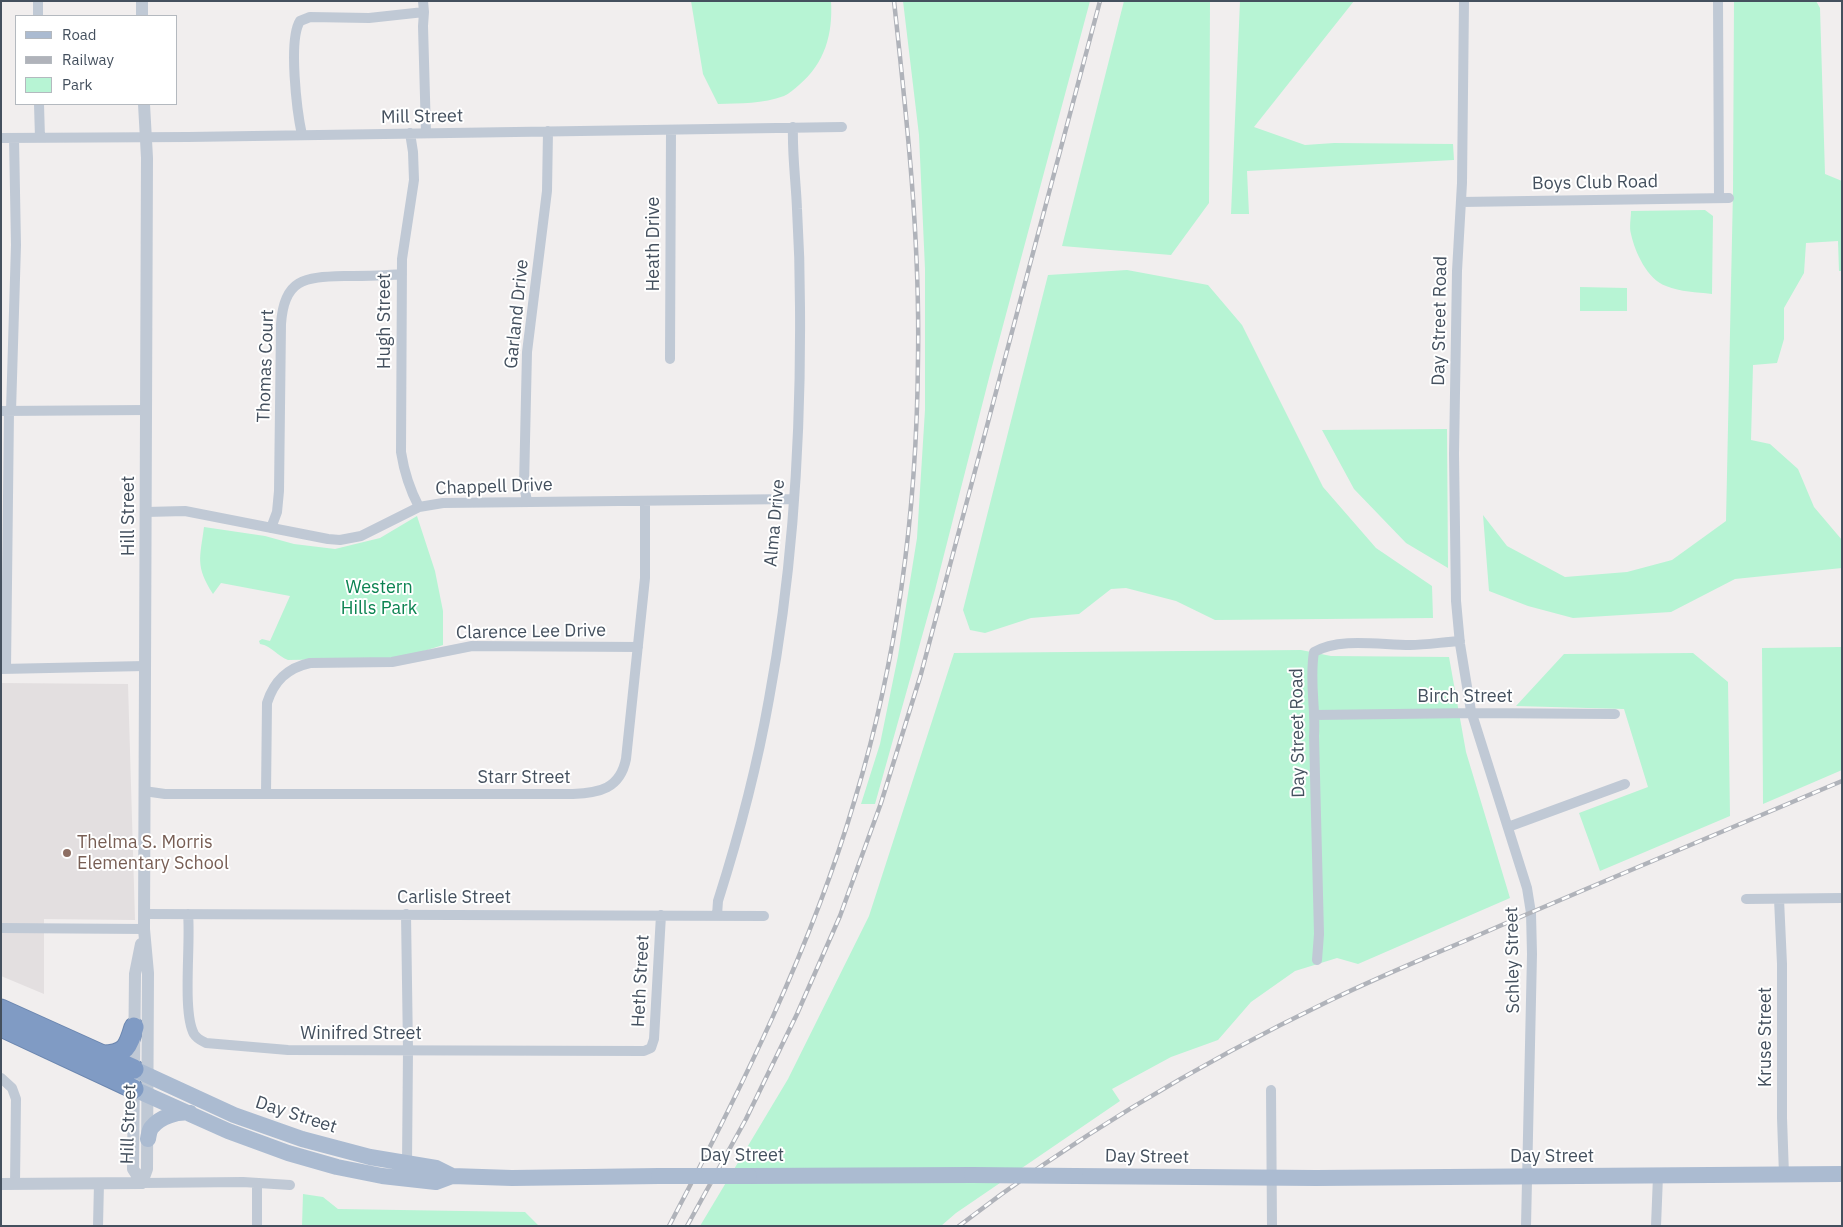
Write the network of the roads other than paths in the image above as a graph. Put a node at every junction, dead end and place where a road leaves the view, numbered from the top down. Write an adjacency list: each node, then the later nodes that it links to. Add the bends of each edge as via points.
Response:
1 (38, 1): 6 (street)
2 (142, 1): 7 (street)
3 (1464, 1): 21 (street, Day Street Road)
4 (1718, 1): 21 (street, Boys Club Road, via 1724,198)
5 (423, 6): 14 (street); 16 (street, via 369,18 310,17 302,20 297,26 295,46)
6 (38, 15)
7 (142, 15)
8 (39, 105): 20 (street)
9 (144, 105): 17 (street, Hill Street)
10 (793, 127): 11 (street, Mill Street); 12 (street, Mill Street); 26 (street, Alma Drive, via 800,306)
11 (842, 127)
12 (671, 130): 13 (street, Mill Street); 23 (street, Heath Drive)
13 (548, 131): 14 (street, Mill Street); 28 (street, Garland Drive, via 547,192 527,352 524,486)
14 (426, 133): 15 (street, Mill Street)
15 (410, 134): 16 (street, Mill Street); 22 (street, Hugh Street, via 414,180 403,242)
16 (302, 135): 17 (street, Mill Street)
17 (145, 137): 20 (street, Mill Street); 24 (street, Hill Street)
18 (1, 138): 19 (street, Mill Street)
19 (14, 138): 20 (street, Mill Street); 25 (street, via 16,245)
20 (40, 138)
21 (1461, 202): 32 (street, Day Street Road, via 1456,271 1454,454 1456,602)
22 (402, 274): 29 (street, Hugh Street, via 401,452 403,468); 31 (street, Thomas Court, via 312,278 297,285 287,296 281,324 280,491)
23 (670, 359)
24 (146, 410): 25 (street); 30 (street, Hill Street)
25 (7, 411): 35 (street)
26 (794, 499): 27 (street, Chappell Drive); 50 (street, Alma Drive, via 770,699)
27 (646, 500): 28 (street, Chappell Drive); 33 (street, Starr Street, via 645,578)
28 (527, 501): 29 (street, Chappell Drive, via 443,502)
29 (419, 507): 31 (street, Chappell Drive, via 372,532 351,539 328,539)
30 (146, 512): 31 (street, Chappell Drive, via 185,512); 34 (street, Hill Street)
31 (271, 528)
32 (1460, 642): 36 (street, Schley Street); 38 (street, Day Street Road, via 1336,644 1314,652 1311,669)
33 (638, 647): 41 (street, Clarence Lee Drive, via 472,646 392,662 300,666 282,676 270,692 267,703); 41 (street, Starr Street, via 625,765 616,780 600,792)
34 (145, 666): 35 (street); 40 (street, Hill Street)
35 (4, 669)
36 (1472, 713): 37 (street, Birch Street); 38 (street, Birch Street); 42 (street, Schley Street)
37 (1616, 714)
38 (1314, 715): 54 (street, Day Street Road)
39 (1625, 784): 42 (street)
40 (144, 791): 41 (street, Starr Street); 46 (street, Hill Street)
41 (266, 794)
42 (1508, 828): 72 (street, Schley Street, via 1524,877 1531,913)
43 (1842, 898): 45 (street)
44 (1746, 899): 45 (street)
45 (1779, 899): 69 (street, Kruse Street)
46 (144, 914): 47 (street, Carlisle Street); 53 (street, Hill Street)
47 (188, 914): 48 (street, Carlisle Street); 59 (street, Winifred Street, via 190,1015 194,1033 200,1040 288,1050)
48 (406, 914): 49 (street, Carlisle Street); 59 (street)
49 (661, 915): 50 (street, Carlisle Street); 58 (street, Heth Street)
50 (717, 915): 51 (street, Carlisle Street)
51 (764, 916)
52 (1, 928): 53 (street)
53 (144, 929): 57 (street, Hill Street, via 135,974); 61 (street, Hill Street, via 148,973)
54 (1317, 960)
55 (1, 1008): 60 (highway)
56 (1, 1027): 64 (highway)
57 (134, 1027): 60 (highway, via 124,1050); 61 (street, Hill Street)
58 (651, 1048): 59 (street, Winifred Street, via 644,1051)
59 (408, 1050): 67 (street)
60 (94, 1051): 61 (highway)
61 (141, 1072): 64 (street, Hill Street); 67 (main road, Day Street, via 234,1115 302,1139)
62 (1, 1078): 78 (street, via 12,1088 16,1100)
63 (1271, 1090): 73 (street)
64 (141, 1092): 65 (main road, Day Street); 66 (street, Hill Street); 75 (street, Hill Street, via 133,1169)
65 (190, 1113): 66 (main road, via 158,1121 150,1128); 70 (main road, Day Street, via 262,1144 337,1167 406,1180 436,1182)
66 (148, 1139): 75 (street, Hill Street, via 147,1169)
67 (407, 1164): 70 (main road, Day Street, via 436,1168)
68 (1842, 1174): 69 (main road, Day Street)
69 (1784, 1175): 71 (main road, Day Street)
70 (452, 1176): 73 (main road, Day Street, bridge)
71 (1658, 1176): 72 (main road, Day Street); 84 (street)
72 (1526, 1177): 73 (main road, Day Street); 83 (street, Schley Street)
73 (1271, 1178): 82 (street)
74 (99, 1183): 75 (street); 78 (street); 80 (street)
75 (142, 1183): 76 (street)
76 (257, 1183): 79 (street); 81 (street)
77 (1, 1184): 78 (street)
78 (15, 1184)
79 (290, 1185)
80 (98, 1226)
81 (257, 1226)
82 (1272, 1226)
83 (1526, 1226)
84 (1656, 1226)

